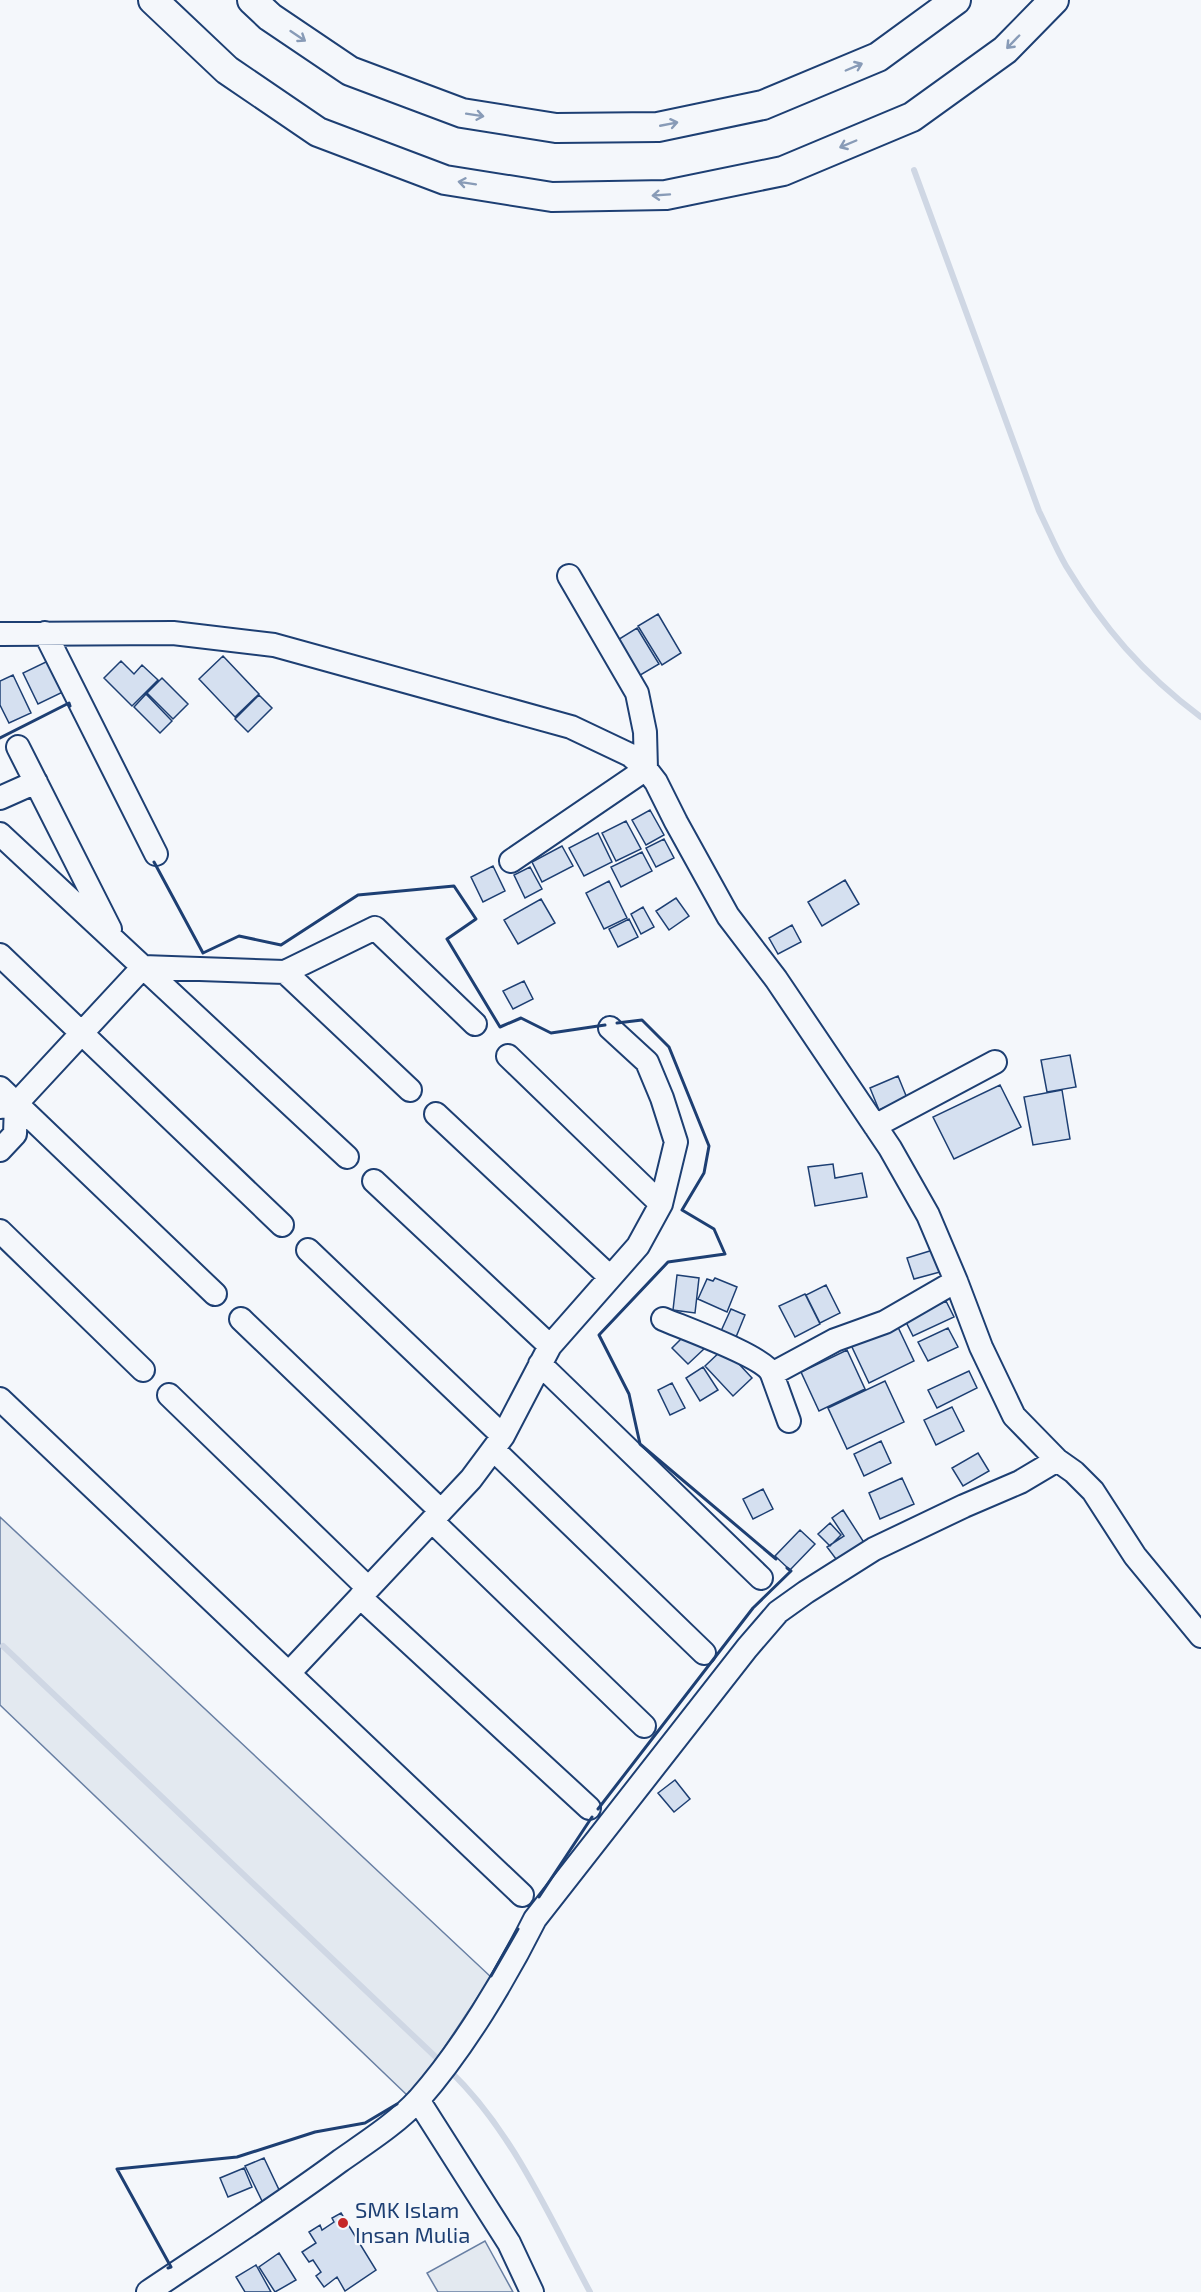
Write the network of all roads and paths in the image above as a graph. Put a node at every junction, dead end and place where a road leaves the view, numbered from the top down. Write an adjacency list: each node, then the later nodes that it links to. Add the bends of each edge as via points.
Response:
1 (153, 0): 4 (main road, one-way to 1, via 1005,50 912,117 783,171 666,195 552,197 445,180 318,132 227,70)
2 (252, 0): 3 (main road, one-way to 3, via 270,17 350,70 462,113 556,128 658,126 763,105 878,57)
3 (956, 0)
4 (1054, 0)
5 (569, 576): 9 (street, via 637,693 645,732)
6 (45, 633): 7 (street); 9 (street, via 172,633 274,645 571,727 630,755); 13 (street)
7 (0, 634)
8 (18, 747): 10 (street)
9 (646, 769): 14 (street); 28 (street, via 728,916 776,979)
10 (36, 782): 11 (street); 15 (street)
11 (0, 798)
12 (0, 834): 15 (street)
13 (156, 854)
14 (511, 861)
15 (118, 944): 17 (street)
16 (0, 956): 21 (street)
17 (143, 967): 18 (street); 21 (street); 30 (street)
18 (285, 972): 19 (street, via 375,928); 25 (street)
19 (475, 1024)
20 (610, 1028): 32 (street, via 647,1062 676,1142)
21 (82, 1034): 26 (street); 33 (street)
22 (508, 1056): 32 (street)
23 (995, 1062): 28 (street)
24 (0, 1088): 26 (street)
25 (410, 1090)
26 (8, 1105): 29 (street, via 15,1134); 38 (street)
27 (436, 1114): 36 (street)
28 (875, 1126): 37 (street, via 927,1215)
29 (0, 1150)
30 (347, 1157)
31 (374, 1181): 41 (street)
32 (661, 1204): 36 (street, via 638,1246)
33 (282, 1225)
34 (0, 1231): 42 (street)
35 (308, 1250): 47 (street)
36 (610, 1277): 41 (street)
37 (956, 1281): 43 (street, via 885,1322 835,1340); 48 (street, via 981,1347 1014,1416)
38 (215, 1294)
39 (241, 1319): 49 (street)
40 (663, 1319): 43 (street, via 733,1348 766,1366)
41 (545, 1355): 47 (street); 50 (street)
42 (143, 1370)
43 (772, 1374): 46 (street)
44 (169, 1395): 51 (street)
45 (0, 1399): 54 (street)
46 (789, 1421)
47 (498, 1443): 49 (street); 53 (street)
48 (1057, 1460): 52 (street, via 1093,1491 1136,1556); 58 (street, via 1020,1482 874,1550 778,1612 535,1920 514,1961)
49 (436, 1516): 51 (street); 55 (street)
50 (761, 1578)
51 (364, 1592): 54 (street); 56 (street)
52 (1201, 1636)
53 (704, 1653)
54 (289, 1673): 57 (street)
55 (644, 1726)
56 (589, 1808)
57 (522, 1895)
58 (418, 2100): 59 (street, via 381,2132 286,2200); 60 (street, via 509,2243)
59 (148, 2292)
60 (532, 2292)

